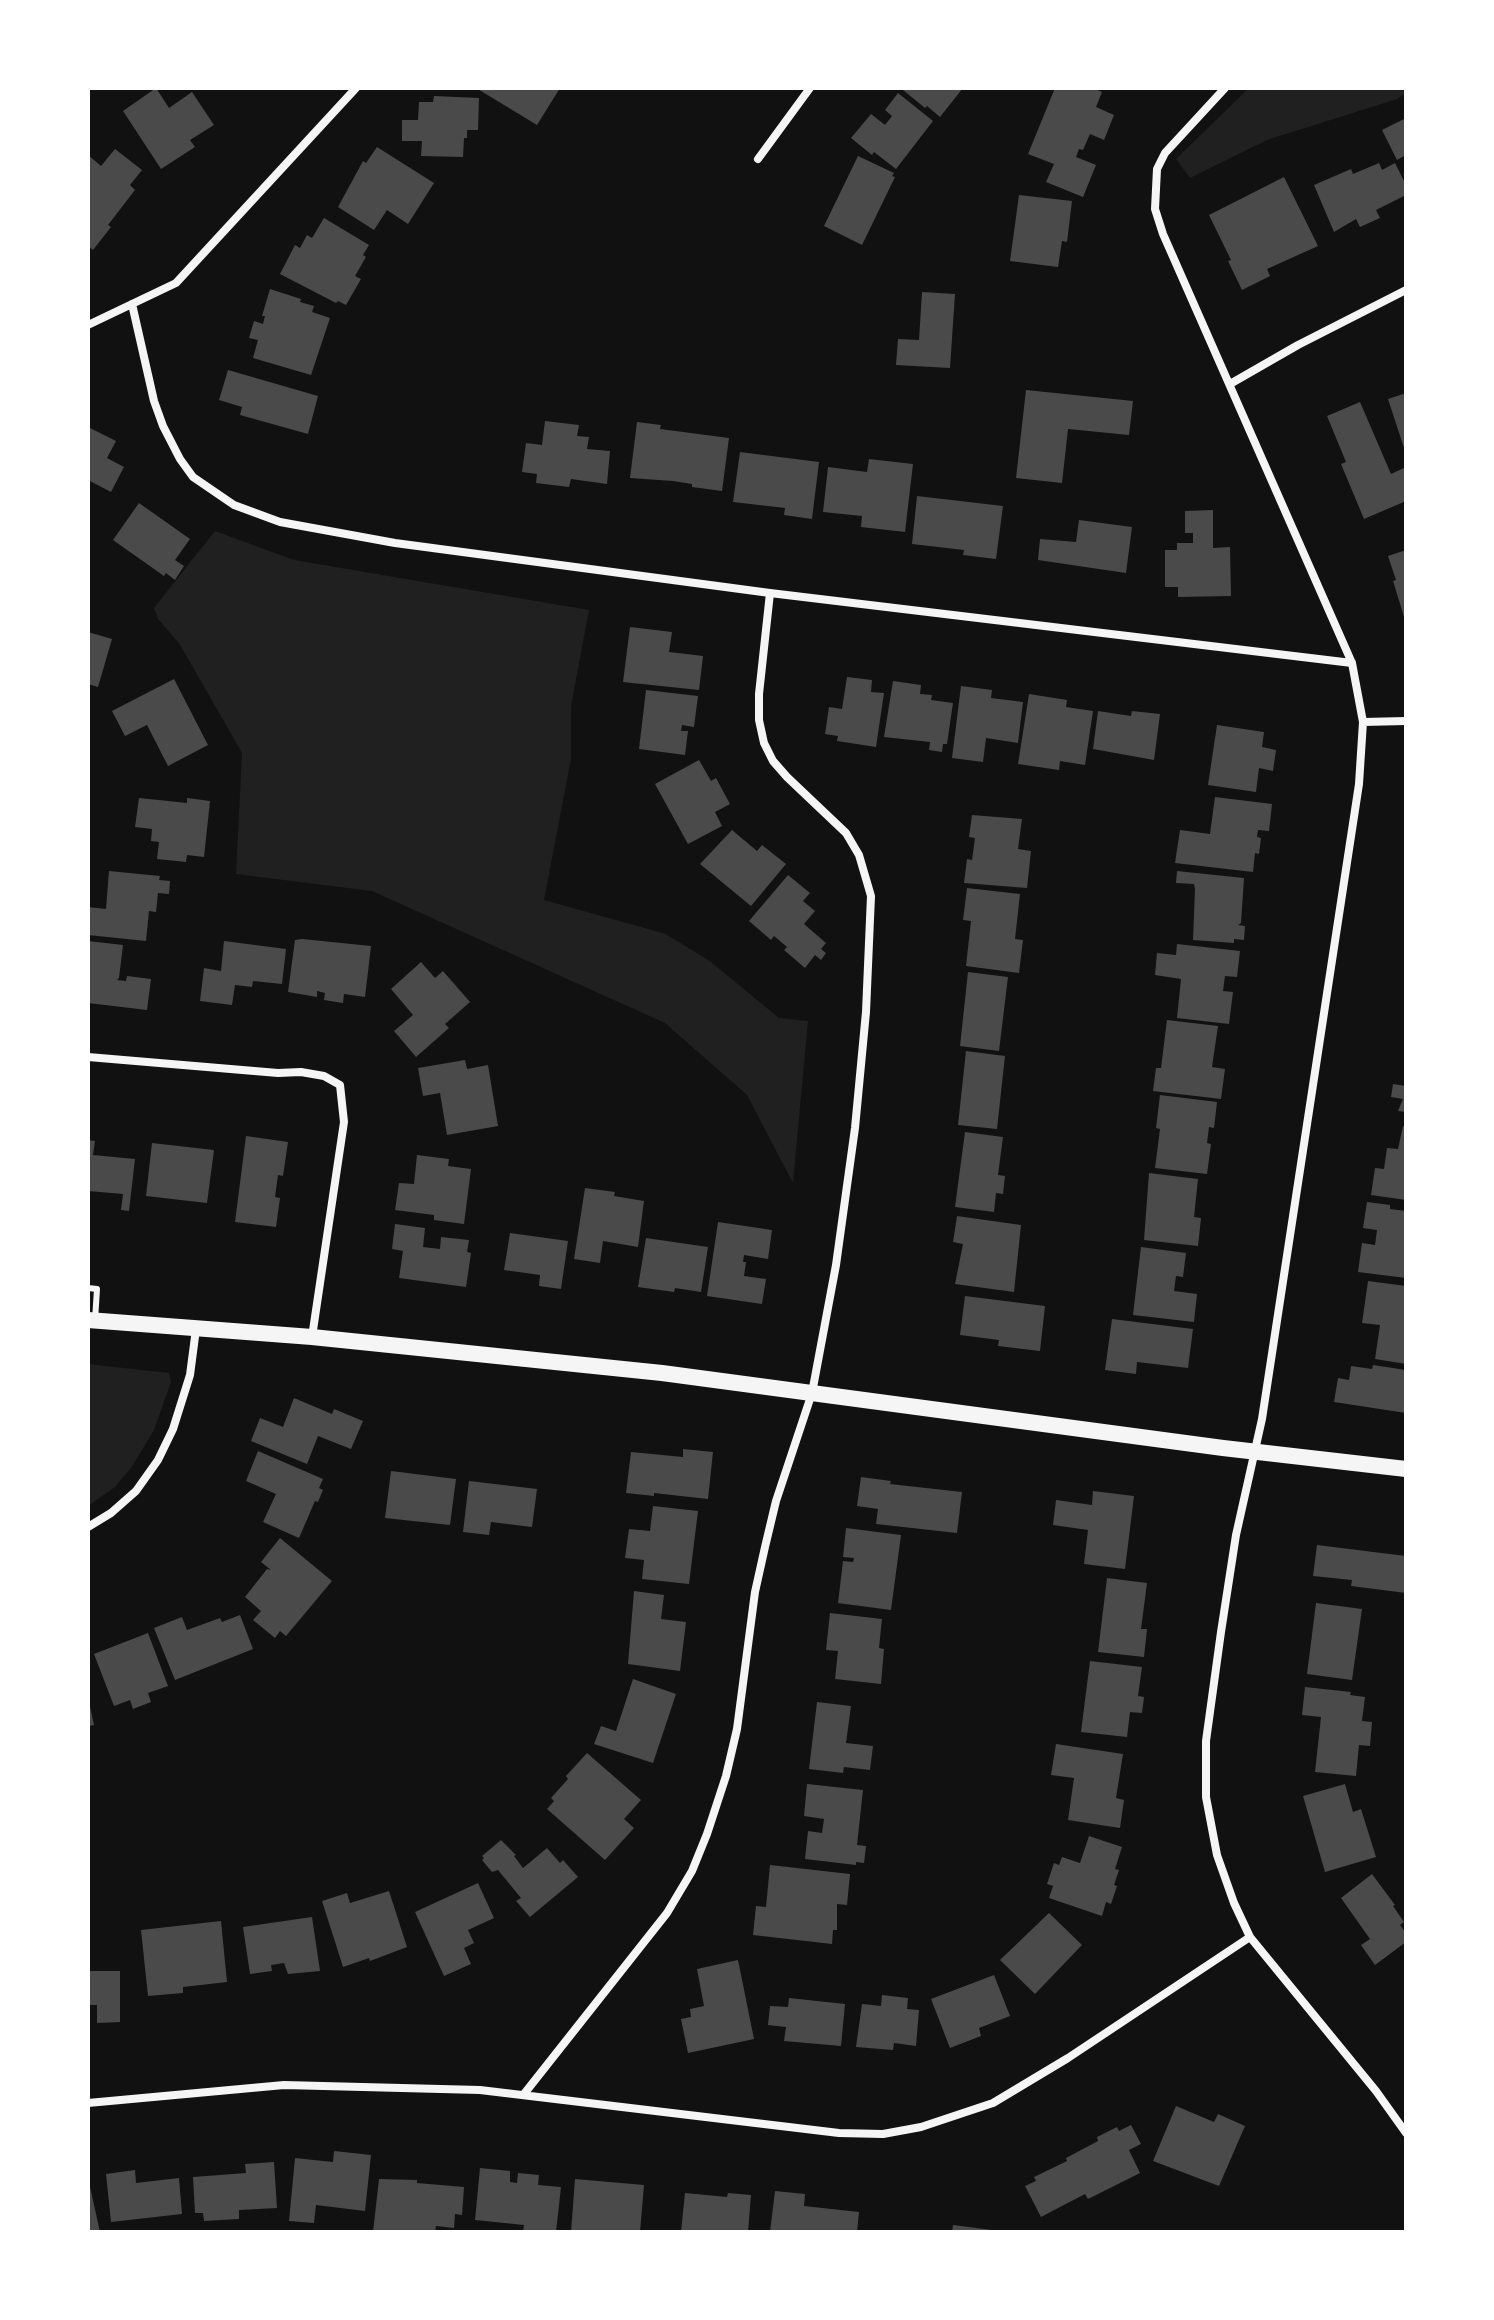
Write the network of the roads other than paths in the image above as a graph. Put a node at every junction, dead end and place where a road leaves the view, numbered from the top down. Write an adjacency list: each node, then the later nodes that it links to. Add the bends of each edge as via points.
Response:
1 (356, 88): 6 (street, via 176,283)
2 (810, 88): 4 (street)
3 (1225, 88): 8 (street, via 1165,153 1154,189 1163,234)
4 (758, 159)
5 (1406, 290): 8 (street)
6 (132, 304): 7 (street); 9 (street, via 163,426 193,477 234,505 280,522 395,543)
7 (88, 325)
8 (1230, 384): 10 (street)
9 (770, 593): 10 (street); 18 (street, via 759,694 764,743 787,777 846,833 871,896 855,1128)
10 (1352, 663): 12 (street)
11 (1406, 721): 12 (street)
12 (1363, 722): 19 (street, via 1359,784)
13 (88, 1057): 17 (street, via 301,1072 340,1085 344,1122)
14 (88, 1288): 15 (lane, via 97,1289)
15 (91, 1320): 16 (main road)
16 (196, 1329): 17 (main road); 21 (street, via 190,1375 158,1460 136,1491)
17 (312, 1337): 18 (main road)
18 (812, 1393): 19 (main road); 23 (street, via 776,1501 755,1592 726,1776 692,1871 667,1913)
19 (1254, 1452): 20 (main road); 22 (street, via 1236,1535 1206,1741 1206,1797 1217,1855)
20 (1406, 1469)
21 (88, 1527)
22 (1250, 1937): 23 (street, via 993,2103 921,2127 883,2134 839,2133); 25 (street)
23 (524, 2094): 24 (street, via 284,2085)
24 (88, 2103)
25 (1406, 2133)

